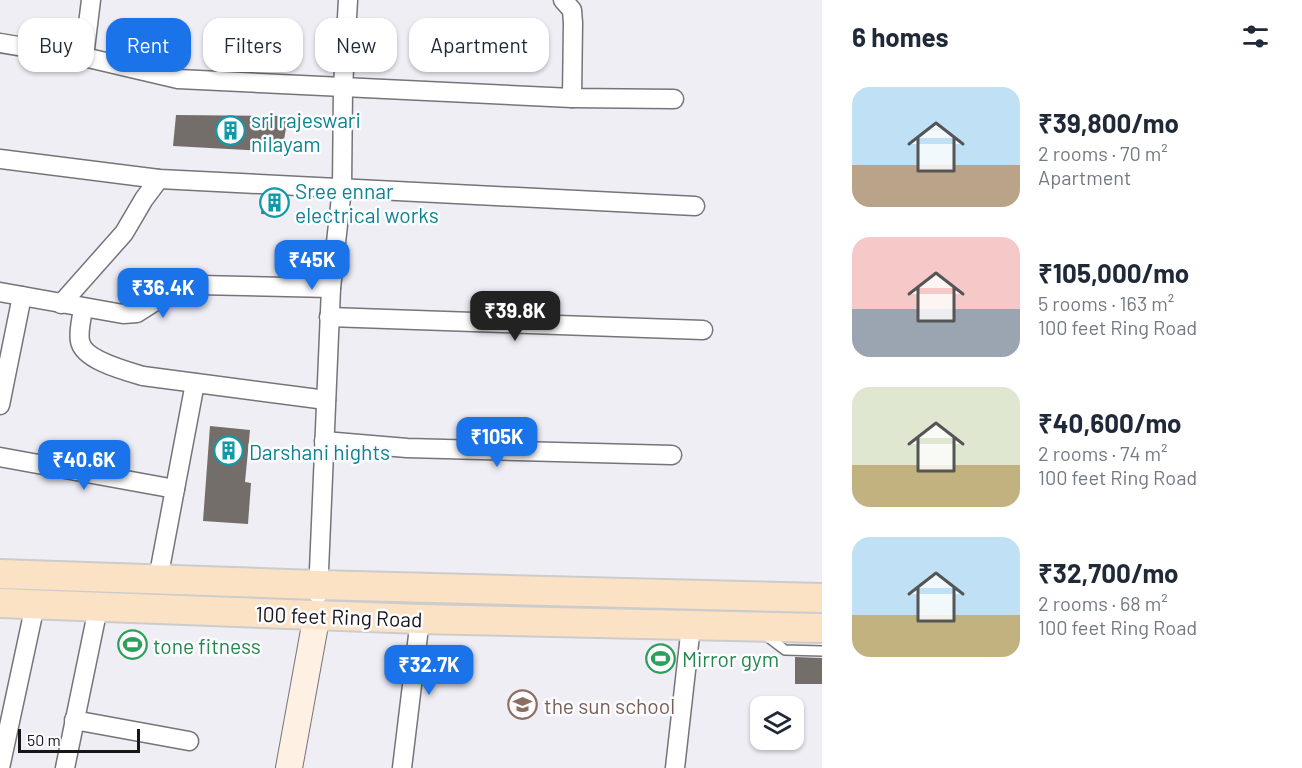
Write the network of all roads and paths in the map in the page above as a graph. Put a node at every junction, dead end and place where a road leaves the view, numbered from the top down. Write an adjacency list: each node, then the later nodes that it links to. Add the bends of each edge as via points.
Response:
1 (91, 0): 4 (street)
2 (348, 0): 8 (street)
3 (563, 0): 9 (street, via 572,10)
4 (89, 18)
5 (0, 43): 6 (street)
6 (18, 46)
7 (94, 59): 8 (street, via 178,79)
8 (343, 87): 9 (street); 13 (street)
9 (572, 98): 10 (street)
10 (674, 99)
11 (0, 159): 12 (street)
12 (159, 178): 13 (street); 18 (street, via 124,233)
13 (342, 188): 14 (street); 15 (street)
14 (695, 206)
15 (330, 288): 19 (street, via 198,285 170,292 137,313); 20 (street)
16 (0, 292): 17 (street)
17 (22, 296): 18 (street); 24 (street)
18 (61, 304): 19 (street)
19 (83, 308): 22 (street, via 80,343 91,356 143,376)
20 (329, 317): 21 (street); 23 (street)
21 (703, 330)
22 (195, 382): 23 (street); 28 (street)
23 (326, 400): 25 (street)
24 (0, 405)
25 (324, 441): 26 (street, via 407,448); 31 (street)
26 (672, 455)
27 (0, 457): 28 (street)
28 (175, 489): 30 (street)
29 (0, 574): 30 (main road, 100 feet Ring Road)
30 (158, 579): 31 (main road, 100 feet Ring Road)
31 (318, 585): 32 (main road, 100 feet Ring Road); 36 (street)
32 (822, 598)
33 (0, 603): 34 (main road, 100 feet Ring Road)
34 (35, 605): 35 (main road, 100 feet Ring Road); 44 (street)
35 (98, 608): 36 (main road, 100 feet Ring Road); 42 (street)
36 (317, 614): 37 (main road, 100 feet Ring Road); 46 (street)
37 (420, 619): 38 (main road, 100 feet Ring Road); 47 (street)
38 (691, 626): 39 (main road, 100 feet Ring Road); 48 (street)
39 (755, 627): 40 (main road, 100 feet Ring Road); 41 (lane, via 785,650)
40 (822, 628)
41 (822, 651)
42 (75, 720): 43 (street); 45 (street)
43 (189, 741)
44 (0, 768)
45 (65, 768)
46 (290, 768)
47 (402, 768)
48 (675, 768)

